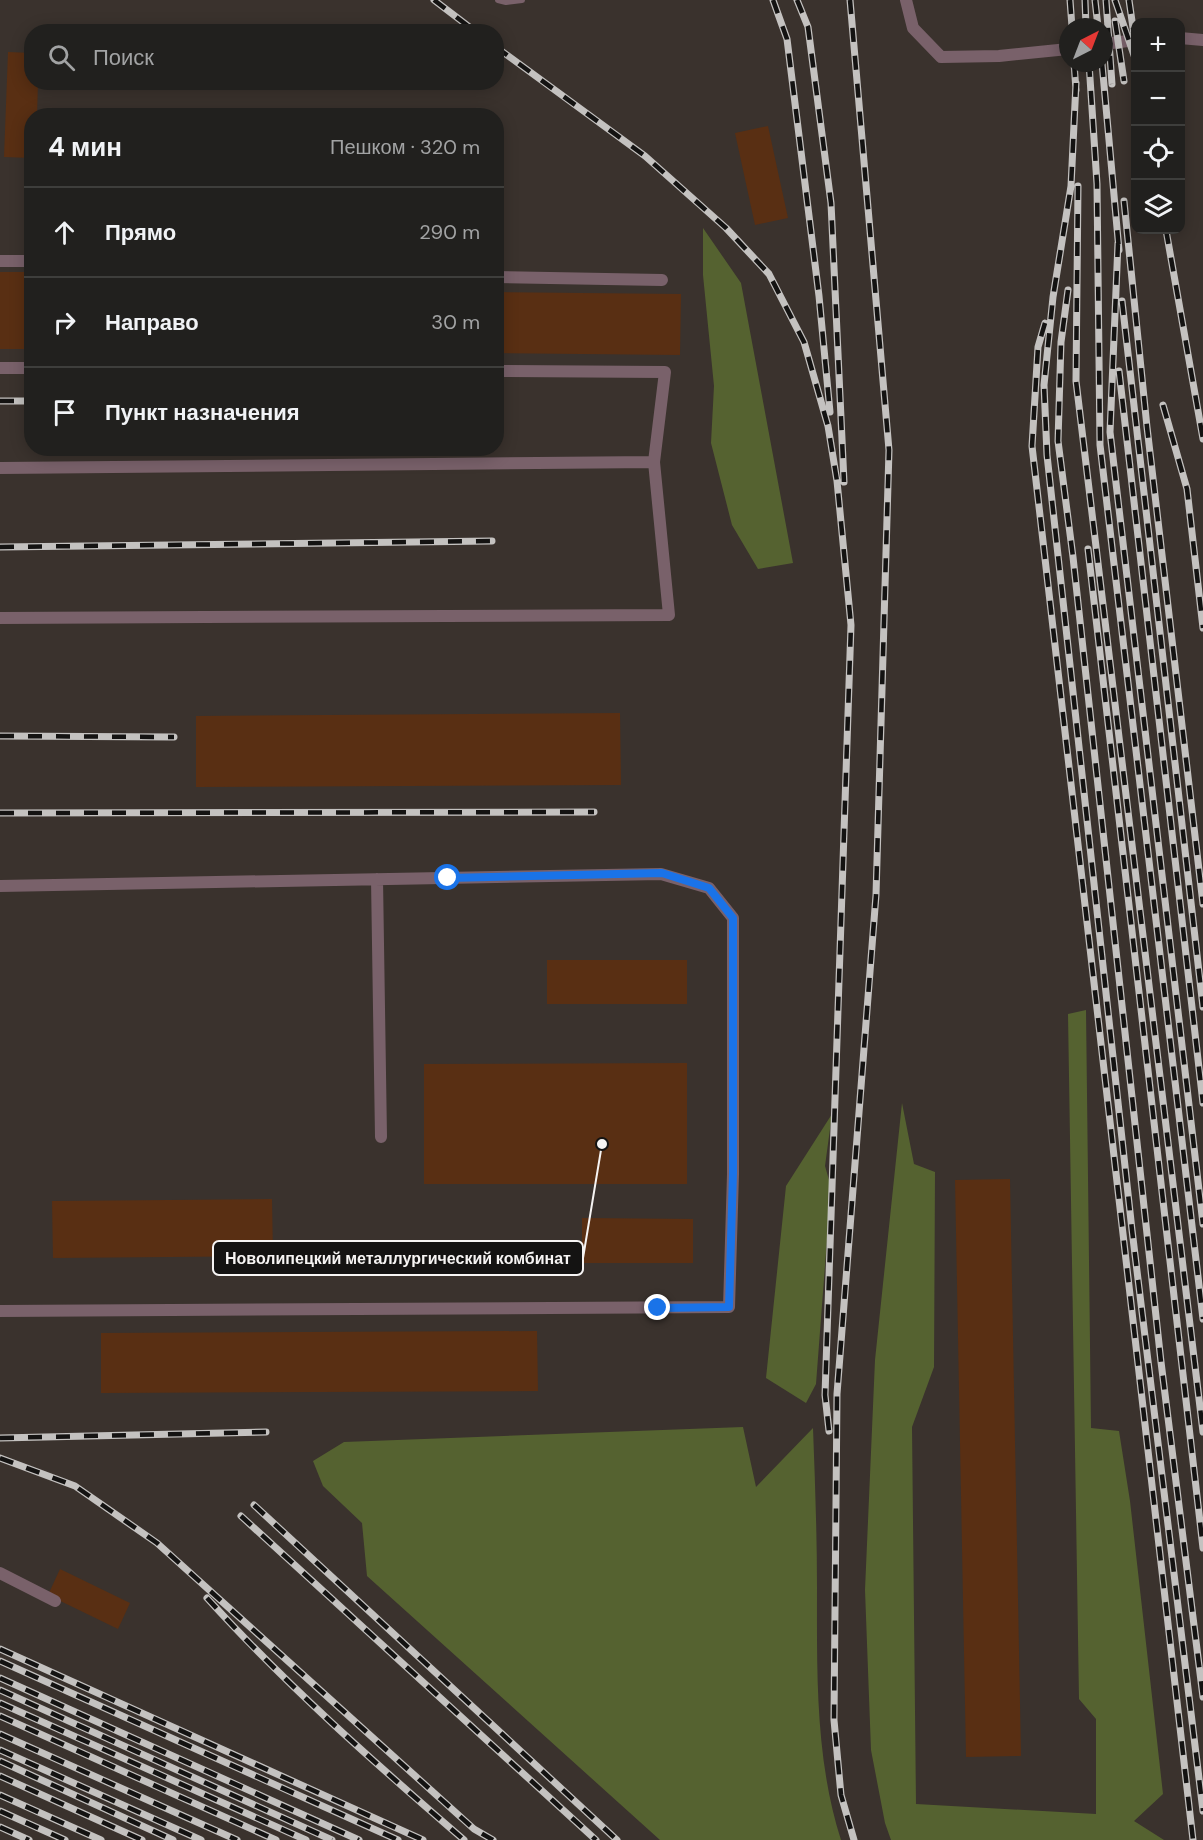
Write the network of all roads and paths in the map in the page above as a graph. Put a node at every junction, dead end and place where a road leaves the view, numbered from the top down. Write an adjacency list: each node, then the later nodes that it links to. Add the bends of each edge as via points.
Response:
1 (498, 0): 2 (lane)
2 (522, 0)
3 (906, 0): 8 (street, via 913,28 942,57)
4 (1185, 38): 5 (street)
5 (1203, 40)
6 (1131, 41): 7 (street)
7 (1113, 43)
8 (1059, 50)
9 (0, 261): 10 (street)
10 (24, 261)
11 (504, 277): 12 (street)
12 (662, 280)
13 (0, 368): 14 (street)
14 (24, 368)
15 (504, 371): 16 (street, via 665,372)
16 (654, 462): 17 (street); 18 (street, via 669,615)
17 (0, 468)
18 (0, 618)
19 (377, 879): 20 (street); 21 (street); 22 (street, via 662,873 709,888 733,918 729,1307)
20 (0, 886)
21 (381, 1137)
22 (0, 1311)
23 (0, 1573): 24 (street)
24 (55, 1601)

